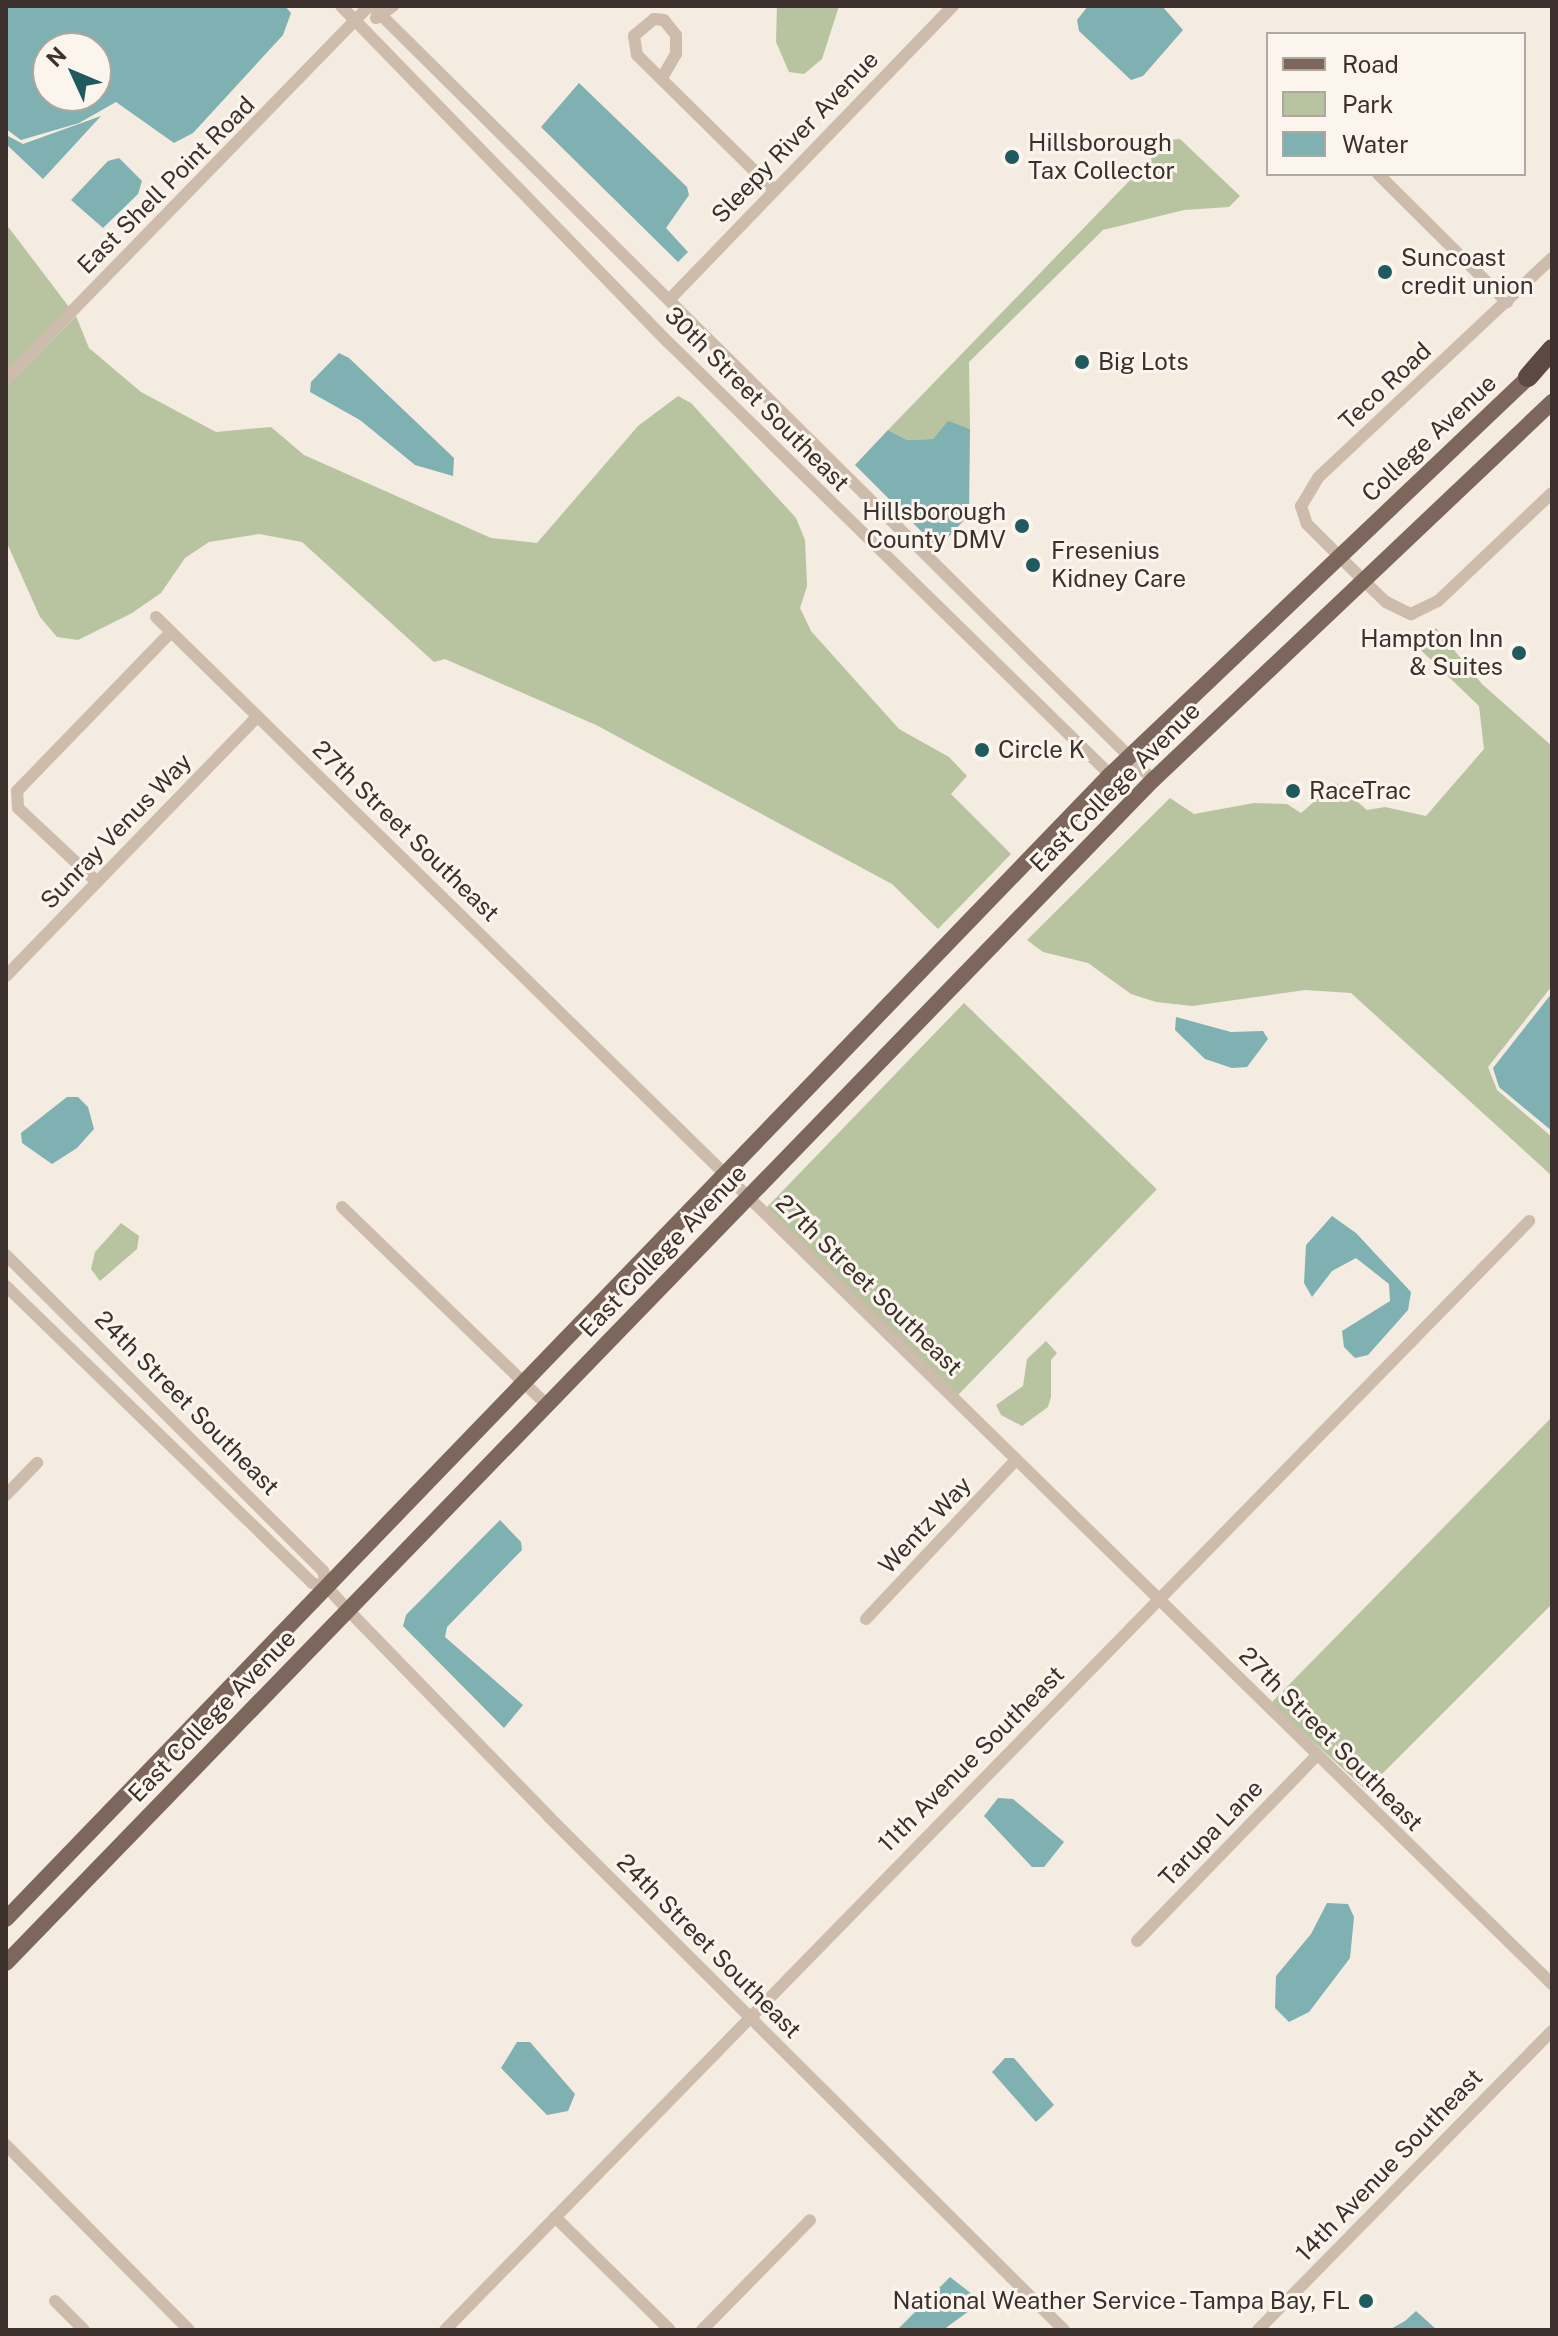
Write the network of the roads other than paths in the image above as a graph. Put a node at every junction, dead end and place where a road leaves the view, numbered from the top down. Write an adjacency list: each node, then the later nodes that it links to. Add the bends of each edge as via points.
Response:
1 (341, 6): 6 (street, 30th Street Southeast)
2 (371, 6): 5 (street, 30th Street Southeast); 6 (street, East Shell Point Road)
3 (393, 6): 5 (street)
4 (953, 6): 9 (street, Sleepy River Avenue)
5 (382, 17): 6 (street); 11 (street, 30th Street Southeast)
6 (358, 23): 16 (street, East Shell Point Road); 25 (street, 30th Street Southeast, via 669,343)
7 (662, 78): 7 (street, via 633,46 639,29 654,19 664,20 676,35 676,54); 9 (street)
8 (1380, 176): 12 (street)
9 (774, 190): 11 (street, Sleepy River Avenue)
10 (1552, 258): 12 (street, Teco Road)
11 (669, 300): 24 (street, 30th Street Southeast)
12 (1507, 302): 19 (street, Teco Road, via 1305,495 1301,506 1307,524)
13 (1552, 349): 15 (highway)
14 (1552, 355): 15 (main road, College Avenue)
15 (1528, 377): 19 (main road, College Avenue)
16 (6, 379)
17 (1552, 402): 20 (main road)
18 (1552, 493): 20 (street, via 1426,609 1399,612)
19 (1338, 556): 20 (street); 24 (main road, East College Avenue)
20 (1363, 580): 26 (main road, East College Avenue)
21 (156, 617): 22 (street, 27th Street Southeast)
22 (171, 632): 23 (street, 27th Street Southeast); 28 (street, via 17,791 18,808)
23 (257, 717): 28 (street, Sunray Venus Way); 30 (street, 27th Street Southeast)
24 (1129, 756): 25 (main road, East College Avenue); 26 (street, 30th Street Southeast)
25 (1110, 775): 27 (street, 30th Street Southeast); 30 (main road, East College Avenue)
26 (1153, 780): 27 (main road, East College Avenue)
27 (1134, 798): 31 (main road, East College Avenue)
28 (97, 882): 29 (street, Sunray Venus Way)
29 (6, 976)
30 (726, 1178): 31 (street, 27th Street Southeast); 36 (main road, East College Avenue)
31 (748, 1199): 37 (main road, East College Avenue); 38 (street, 27th Street Southeast)
32 (342, 1207): 36 (street)
33 (1529, 1221): 42 (street, 11th Avenue Southeast)
34 (6, 1255): 41 (street, 24th Street Southeast, via 323,1571)
35 (6, 1286): 41 (street, 24th Street Southeast, via 312,1583)
36 (526, 1384): 37 (street); 41 (main road, East College Avenue)
37 (547, 1405): 43 (main road, East College Avenue)
38 (1016, 1460): 42 (street, 27th Street Southeast); 44 (street, Wentz Way)
39 (37, 1463): 40 (street)
40 (6, 1495)
41 (327, 1587): 43 (street, 24th Street Southeast); 46 (main road, East College Avenue)
42 (1159, 1599): 45 (street, 27th Street Southeast); 50 (street, 11th Avenue Southeast)
43 (348, 1610): 48 (main road, East College Avenue); 50 (street, 24th Street Southeast)
44 (866, 1619)
45 (1316, 1756): 47 (street, Tarupa Lane); 49 (street, 27th Street Southeast)
46 (6, 1919)
47 (1137, 1941)
48 (6, 1963)
49 (1552, 1984)
50 (748, 2017): 53 (street, 11th Avenue Southeast); 61 (street, 24th Street Southeast)
51 (1552, 2031): 62 (street, 14th Avenue Southeast)
52 (6, 2145): 57 (street)
53 (555, 2217): 58 (street, 11th Avenue Southeast); 59 (street)
54 (810, 2220): 60 (street)
55 (55, 2301): 56 (street)
56 (84, 2330)
57 (189, 2330)
58 (445, 2330)
59 (670, 2330)
60 (702, 2330)
61 (1064, 2330)
62 (1258, 2330)

